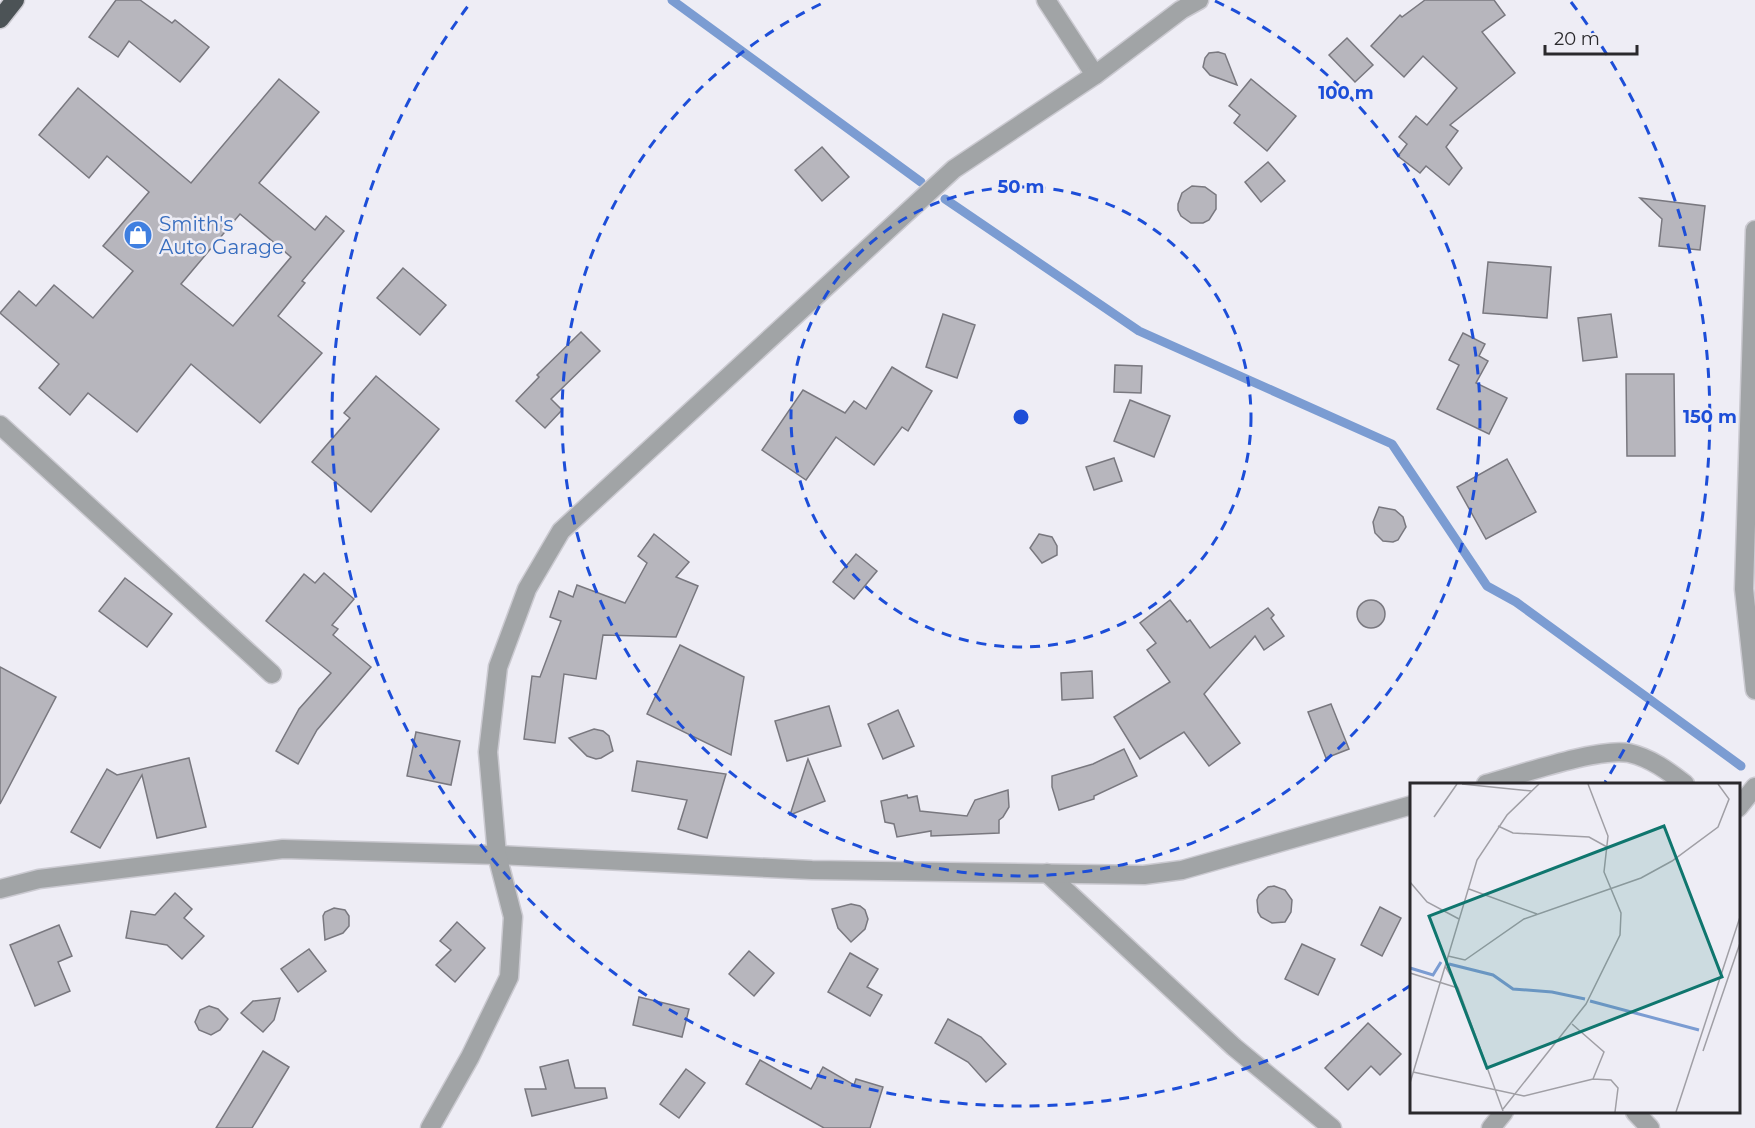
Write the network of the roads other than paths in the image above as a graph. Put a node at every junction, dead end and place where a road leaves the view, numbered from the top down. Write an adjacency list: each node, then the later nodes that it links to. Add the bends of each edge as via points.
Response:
1 (15, 0): 4 (highway)
2 (1046, 0): 5 (street)
3 (1199, 0): 5 (street)
4 (0, 19)
5 (1095, 75): 16 (street, via 954,169 561,531 527,589 498,667 488,752)
6 (1755, 230): 8 (street)
7 (0, 425): 9 (street)
8 (1750, 593): 10 (street)
9 (272, 674)
10 (1755, 690)
11 (1490, 783): 12 (street, via 1595,754 1629,753 1662,766)
12 (1684, 783)
13 (1755, 787): 15 (street)
14 (1410, 806): 17 (street, via 1182,870 1144,875)
15 (1740, 806)
16 (497, 855): 17 (street, via 812,870); 18 (street, via 283,849 39,879); 21 (street, via 513,917 509,977)
17 (1047, 873): 22 (street, via 1234,1047)
18 (0, 889)
19 (1503, 1113): 23 (street)
20 (1636, 1113): 24 (street)
21 (430, 1128)
22 (1332, 1128)
23 (1491, 1128)
24 (1650, 1128)

